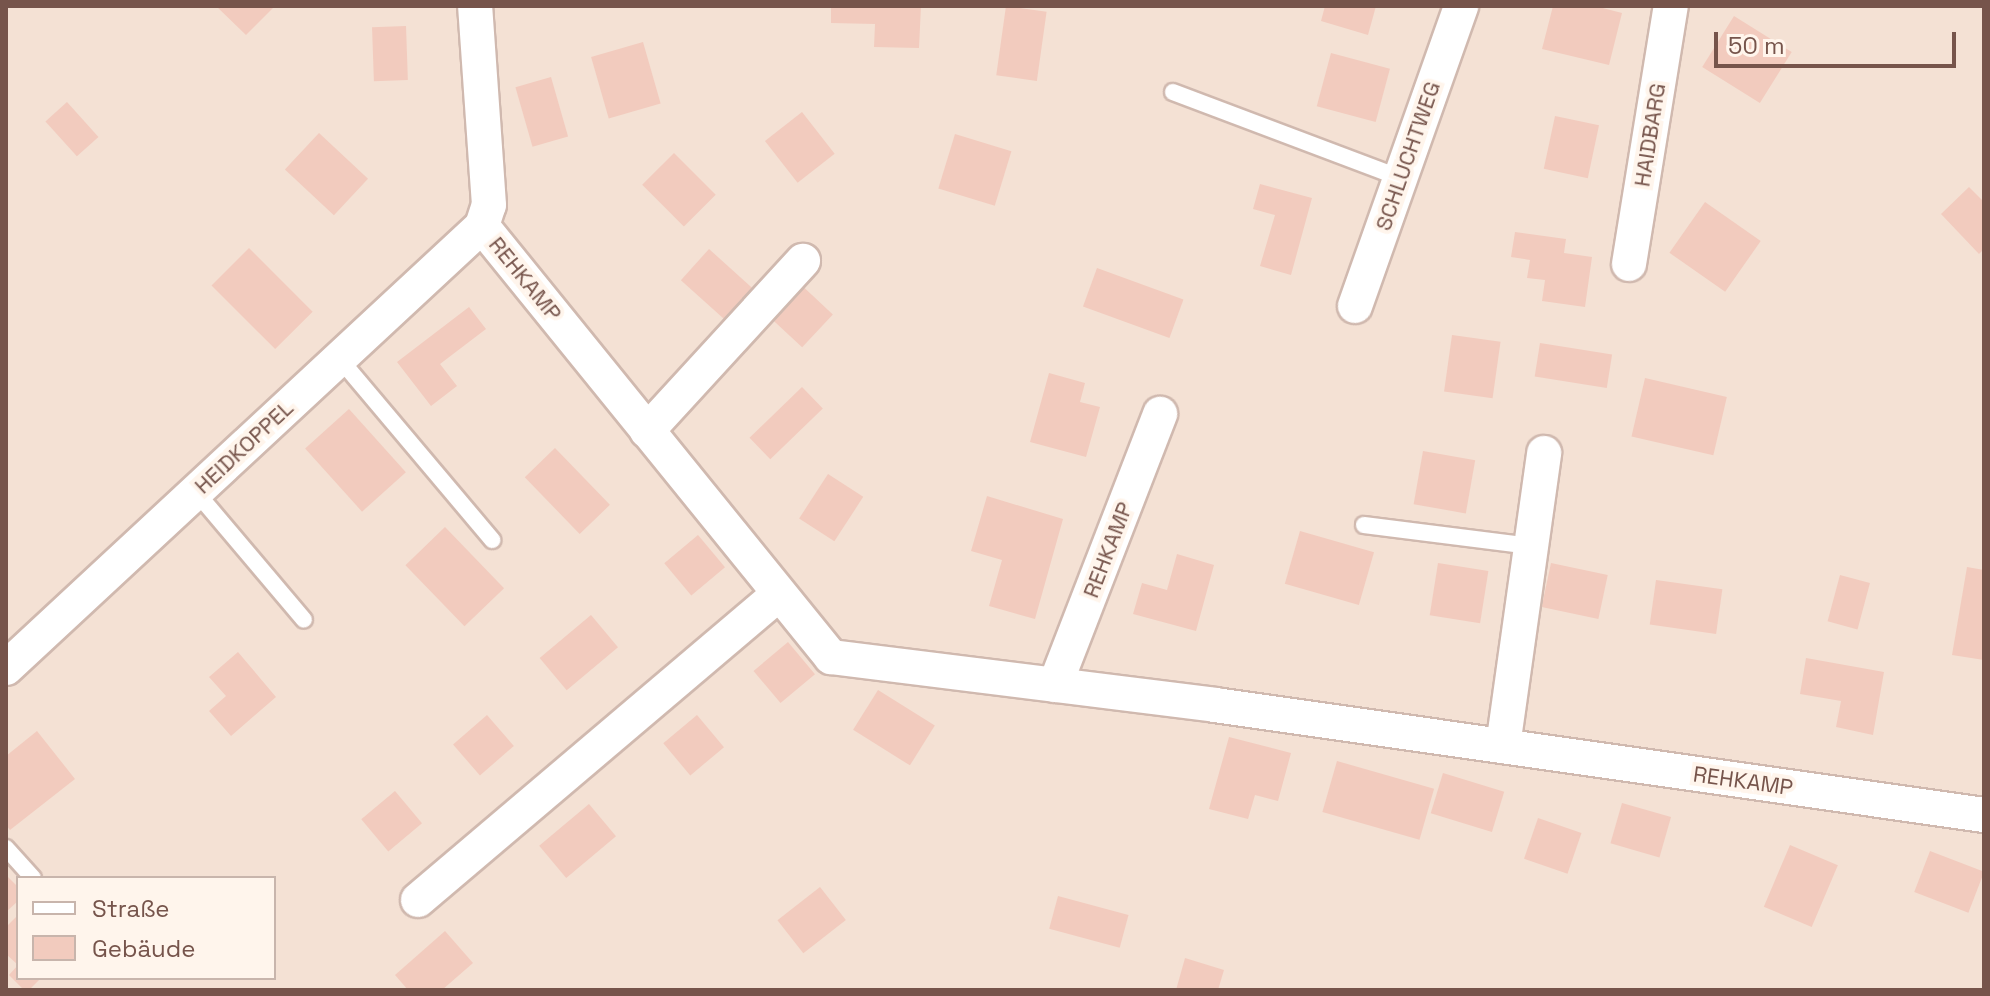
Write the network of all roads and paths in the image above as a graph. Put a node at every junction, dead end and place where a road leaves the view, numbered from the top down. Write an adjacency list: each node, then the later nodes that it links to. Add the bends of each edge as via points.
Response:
1 (475, 6): 6 (street, REHKAMP, via 489,205)
2 (1461, 6): 5 (street, SCHLUCHTWEG)
3 (1671, 6): 8 (street, HAIDBARG)
4 (1173, 92): 5 (lane)
5 (1401, 178): 9 (street, SCHLUCHTWEG)
6 (482, 226): 10 (street, HEIDKOPPEL); 12 (street, REHKAMP)
7 (803, 261): 12 (street)
8 (1629, 264)
9 (1355, 306)
10 (339, 358): 14 (street, HEIDKOPPEL); 16 (lane)
11 (1160, 414): 21 (street, REHKAMP)
12 (647, 431): 18 (street, REHKAMP)
13 (1544, 453): 17 (street)
14 (196, 492): 19 (lane); 20 (street, HEIDKOPPEL)
15 (1364, 525): 17 (lane)
16 (492, 540)
17 (1531, 546): 22 (street)
18 (779, 594): 21 (street, REHKAMP, via 831,657); 26 (street)
19 (304, 620)
20 (6, 668)
21 (1055, 685): 22 (street, REHKAMP)
22 (1503, 746): 23 (street, REHKAMP)
23 (1984, 815)
24 (6, 848): 25 (lane)
25 (31, 876)
26 (418, 900)

